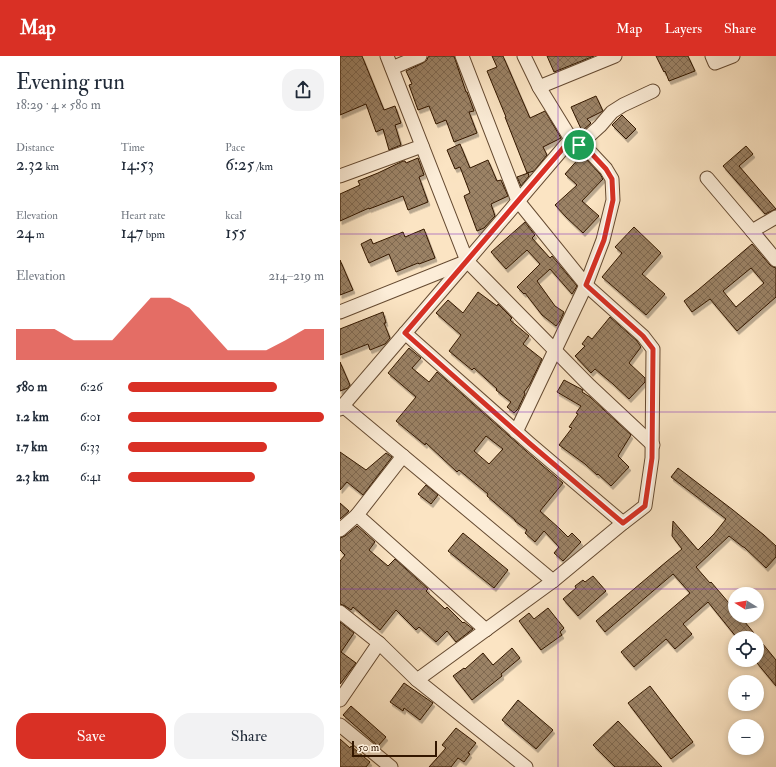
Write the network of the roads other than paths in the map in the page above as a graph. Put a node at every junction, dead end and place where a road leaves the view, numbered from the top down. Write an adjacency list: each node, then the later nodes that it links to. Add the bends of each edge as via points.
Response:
1 (420, 56): 7 (street)
2 (462, 56): 14 (street)
3 (524, 56): 8 (street)
4 (615, 56): 8 (street)
5 (712, 56): 6 (street, via 715,63)
6 (733, 56)
7 (390, 62): 11 (street)
8 (539, 87): 10 (street)
9 (653, 90): 10 (street, via 612,112 600,126)
10 (575, 142): 14 (street, via 565,146); 19 (street, via 591,153 612,179 613,200 604,240)
11 (422, 146): 12 (street); 18 (street)
12 (340, 176)
13 (707, 178): 16 (street)
14 (518, 201): 18 (street); 19 (street)
15 (776, 217): 16 (street)
16 (752, 231): 17 (street)
17 (776, 260)
18 (467, 261): 20 (street); 21 (street); 22 (street)
19 (586, 285): 22 (street); 25 (street, via 643,336 653,349)
20 (340, 312)
21 (405, 333): 23 (street); 24 (street)
22 (555, 351): 24 (street); 25 (street)
23 (341, 407): 26 (street)
24 (516, 432): 28 (street)
25 (652, 445): 28 (street, via 645,506)
26 (403, 456): 27 (street); 30 (street)
27 (357, 515): 29 (street); 32 (street)
28 (623, 523): 30 (street)
29 (340, 530)
30 (553, 581): 32 (street)
31 (340, 612): 33 (street)
32 (486, 630): 34 (street)
33 (379, 643): 34 (street); 35 (street)
34 (418, 680): 38 (street)
35 (340, 700)
36 (340, 725): 37 (street)
37 (391, 767)
38 (526, 767)

